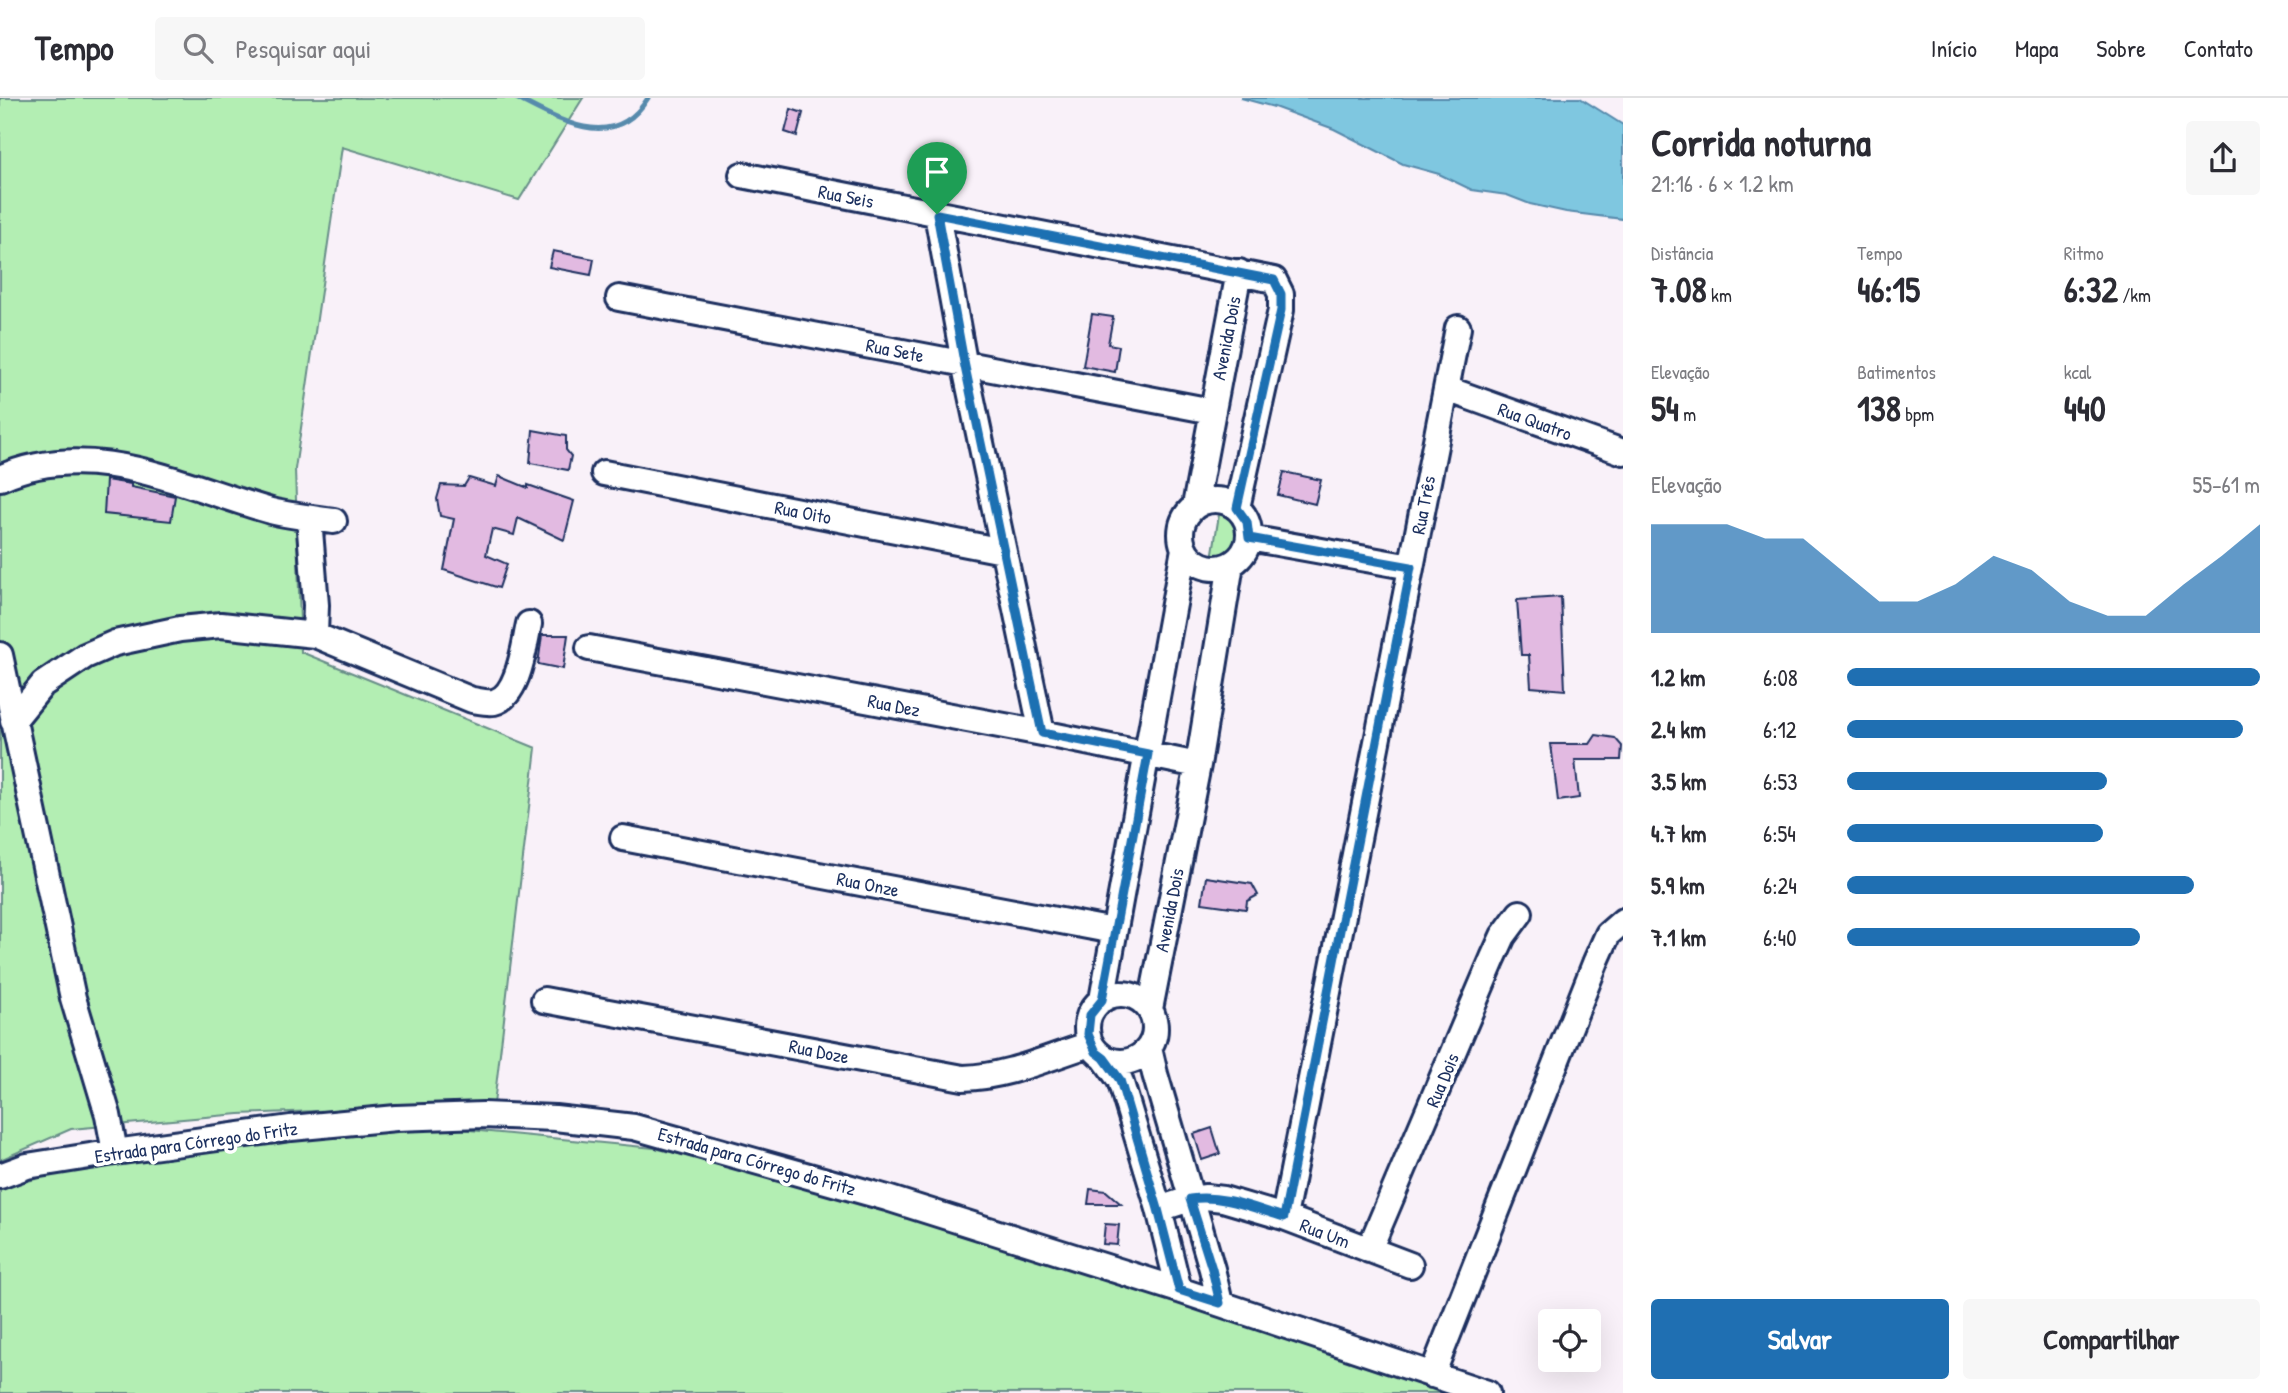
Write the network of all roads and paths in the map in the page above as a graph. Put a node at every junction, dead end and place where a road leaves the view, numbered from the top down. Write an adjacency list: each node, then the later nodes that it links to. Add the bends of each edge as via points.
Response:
1 (742, 175): 2 (street, Rua Seis)
2 (937, 214): 3 (street, Rua Seis); 6 (street)
3 (1239, 272): 8 (street, Avenida Dois); 13 (street, Avenida Dois, via 1274,280 1281,294 1281,310)
4 (619, 298): 6 (street, Rua Sete)
5 (1458, 328): 7 (street, Rua Três)
6 (964, 362): 8 (street, Rua Sete); 18 (street)
7 (1447, 389): 9 (street, Rua Quatro); 20 (street, Rua Três)
8 (1212, 411): 12 (street, Avenida Dois)
9 (1623, 452)
10 (604, 472): 18 (street, Rua Oito)
11 (0, 478): 14 (street, via 18,470 71,461 116,465)
12 (1195, 506): 13 (street, via 1213,499); 17 (street, Avenida Dois, via 1181,530)
13 (1237, 508): 16 (street, via 1247,522)
14 (309, 518): 15 (street); 22 (street)
15 (334, 521)
16 (1249, 538): 19 (street, Avenida Dois, via 1243,553); 20 (street)
17 (1184, 549): 19 (street, via 1206,567); 27 (street, Avenida Dois)
18 (1003, 551): 26 (street)
19 (1231, 564): 28 (street, Avenida Dois)
20 (1411, 567): 42 (street, Rua Três)
21 (529, 624): 22 (street, via 516,681 496,702 472,700)
22 (315, 635): 25 (street, via 221,625 115,643 85,656 43,684)
23 (589, 648): 26 (street, Rua Dez)
24 (0, 655): 25 (street)
25 (13, 721): 38 (street, via 73,998)
26 (1042, 733): 27 (street, Rua Dez)
27 (1148, 754): 28 (street, Rua Dez); 32 (street, Avenida Dois)
28 (1198, 765): 35 (street, Avenida Dois)
29 (623, 838): 32 (street, Rua Onze)
30 (1520, 913): 43 (street, Rua Dois, via 1493,958)
31 (1623, 921): 47 (street, via 1608,934 1596,961)
32 (1114, 931): 34 (street, Avenida Dois)
33 (544, 1000): 37 (street, Rua Doze, via 963,1078)
34 (1102, 1000): 35 (street, via 1129,995); 37 (street, Avenida Dois, via 1090,1015 1088,1034)
35 (1150, 1009): 36 (street, Avenida Dois, via 1155,1033)
36 (1149, 1048): 37 (street, via 1130,1061 1113,1061); 40 (street, Avenida Dois)
37 (1097, 1051): 41 (street, via 1120,1080)
38 (115, 1152): 39 (street, Estrada para Córrego do Fritz, via 27,1166); 45 (street, Estrada para Córrego do Fritz, via 397,1118 491,1115 634,1127 887,1198)
39 (0, 1176)
40 (1190, 1199): 41 (street, Rua Um); 42 (street, Rua Um, via 1223,1199); 46 (street, Avenida Dois)
41 (1158, 1209): 45 (street)
42 (1284, 1217): 43 (street, Rua Um)
43 (1370, 1250): 44 (street, Rua Um)
44 (1410, 1265)
45 (1179, 1290): 46 (street, Estrada para Córrego do Fritz)
46 (1220, 1303): 47 (street, Estrada para Córrego do Fritz)
47 (1432, 1375): 48 (street, Estrada para Córrego do Fritz)
48 (1471, 1391)

